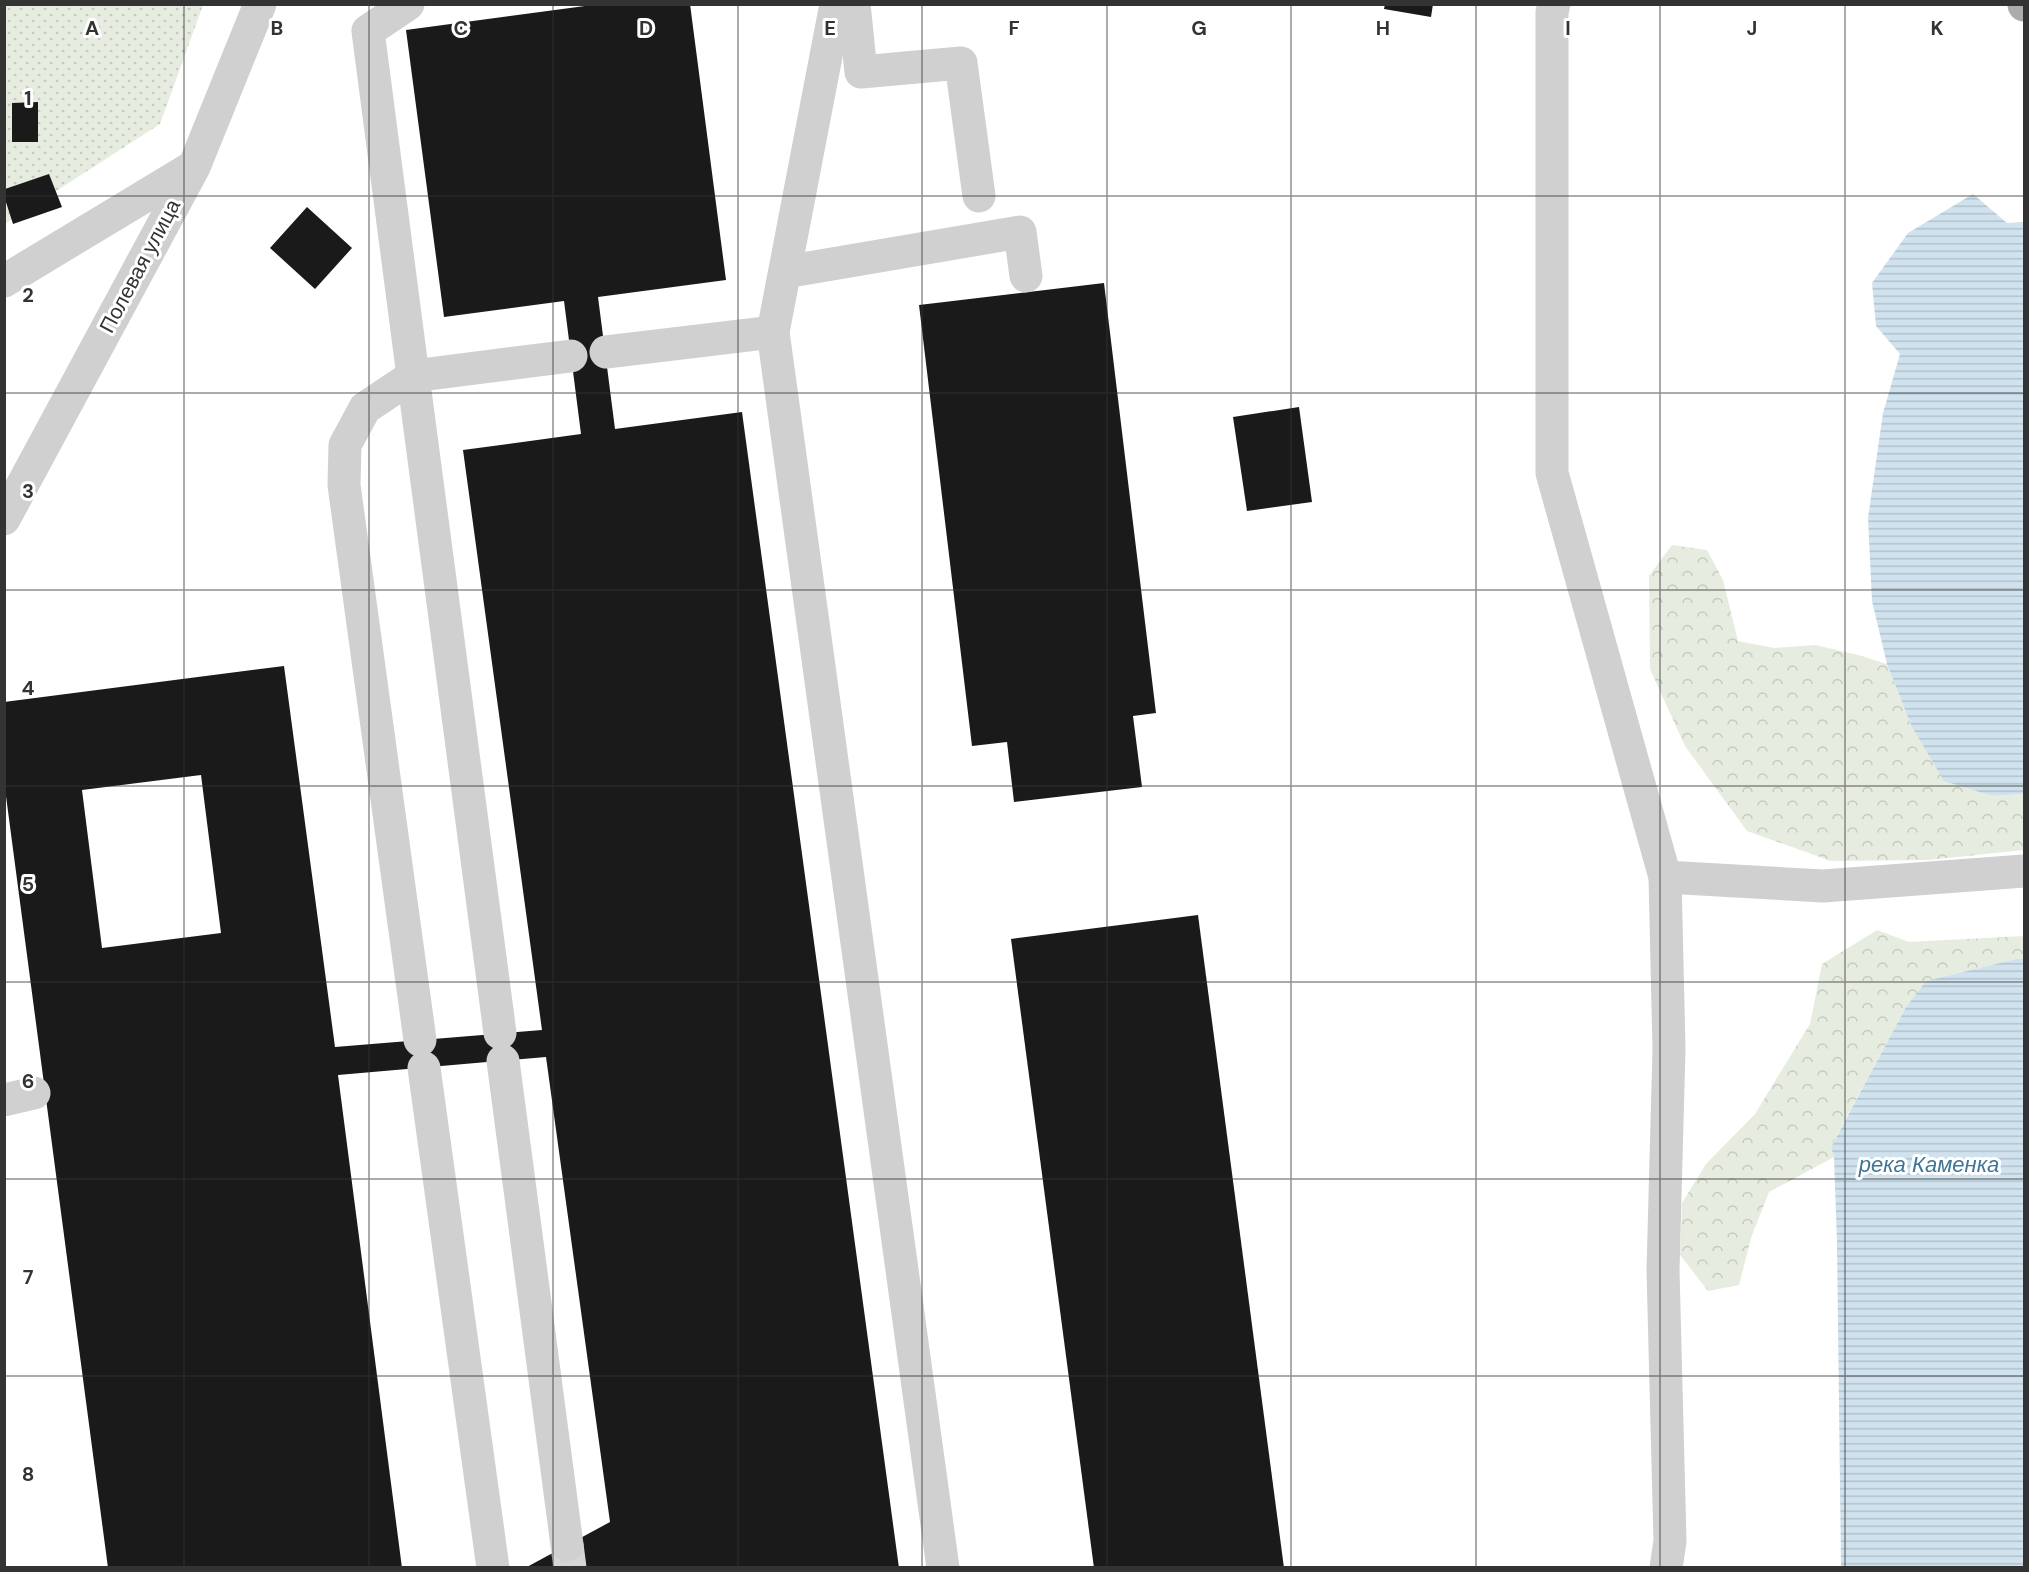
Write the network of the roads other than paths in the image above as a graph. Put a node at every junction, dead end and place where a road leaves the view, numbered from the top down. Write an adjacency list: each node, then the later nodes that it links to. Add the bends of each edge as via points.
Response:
1 (260, 4): 6 (street, Полевая улица)
2 (408, 4): 14 (street, via 368,31)
3 (836, 4): 8 (street)
4 (854, 4): 7 (street, via 861,72 960,63)
5 (1554, 4): 17 (street, via 1552,473)
6 (194, 167): 10 (street); 15 (street, Полевая улица)
7 (979, 196)
8 (785, 272): 9 (street, via 1020,232); 11 (street)
9 (1026, 276)
10 (4, 281)
11 (773, 332): 12 (street); 21 (street)
12 (606, 352)
13 (571, 356): 14 (street)
14 (413, 376): 18 (street); 20 (street, via 365,408 345,445 344,484)
15 (4, 519)
16 (2025, 871): 17 (street, via 1823,886)
17 (1665, 877): 19 (street, via 1669,1049 1663,1270)
18 (567, 1545)
19 (1669, 1559)
20 (493, 1568)
21 (943, 1568)

